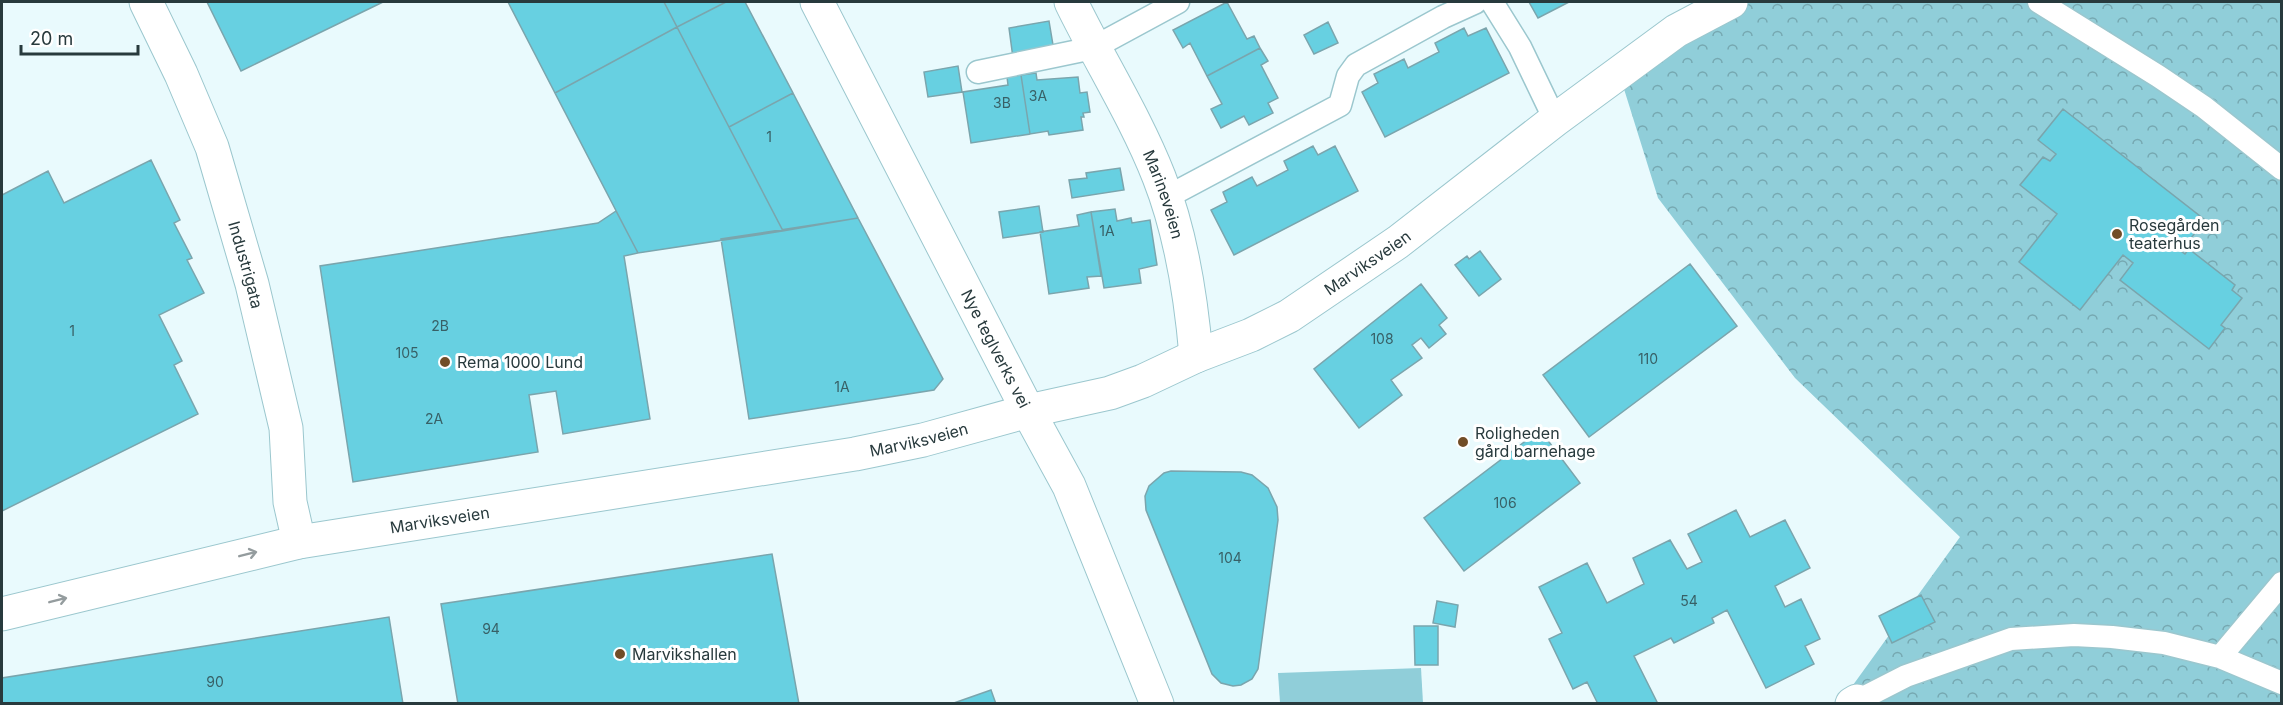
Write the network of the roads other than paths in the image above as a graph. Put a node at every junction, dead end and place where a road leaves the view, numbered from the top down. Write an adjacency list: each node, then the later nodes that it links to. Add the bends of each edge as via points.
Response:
1 (146, 2): 16 (street, Industrigata, via 212,147 252,284 286,428 290,502)
2 (817, 2): 15 (street, Nye teglverks vei)
3 (1071, 2): 9 (street, Marineveien)
4 (1178, 2): 9 (lane)
5 (1476, 2): 13 (lane, via 1356,65 1348,76 1340,105)
6 (1492, 2): 11 (lane, via 1520,47)
7 (1731, 2): 11 (street, Marviksveien, via 1677,31)
8 (2039, 2): 12 (lane, via 2168,82)
9 (1093, 48): 10 (lane); 13 (street, Marineveien, via 1116,86)
10 (978, 72)
11 (1555, 120): 14 (street, Marviksveien, via 1337,285 1289,316)
12 (2282, 169)
13 (1167, 197): 14 (street, Marineveien, via 1185,269)
14 (1196, 356): 15 (street, Marviksveien, via 1110,393)
15 (1028, 411): 16 (street, Marviksveien, via 855,454); 22 (street, Nye teglverks vei, via 1069,486)
16 (299, 542): 18 (street, Marviksveien, one-way to 16)
17 (2282, 583): 19 (lane)
18 (2, 614)
19 (2220, 657): 20 (lane); 21 (lane, via 2164,643 2112,637 2011,639 1906,676)
20 (2282, 682)
21 (1855, 703)
22 (1158, 704)

